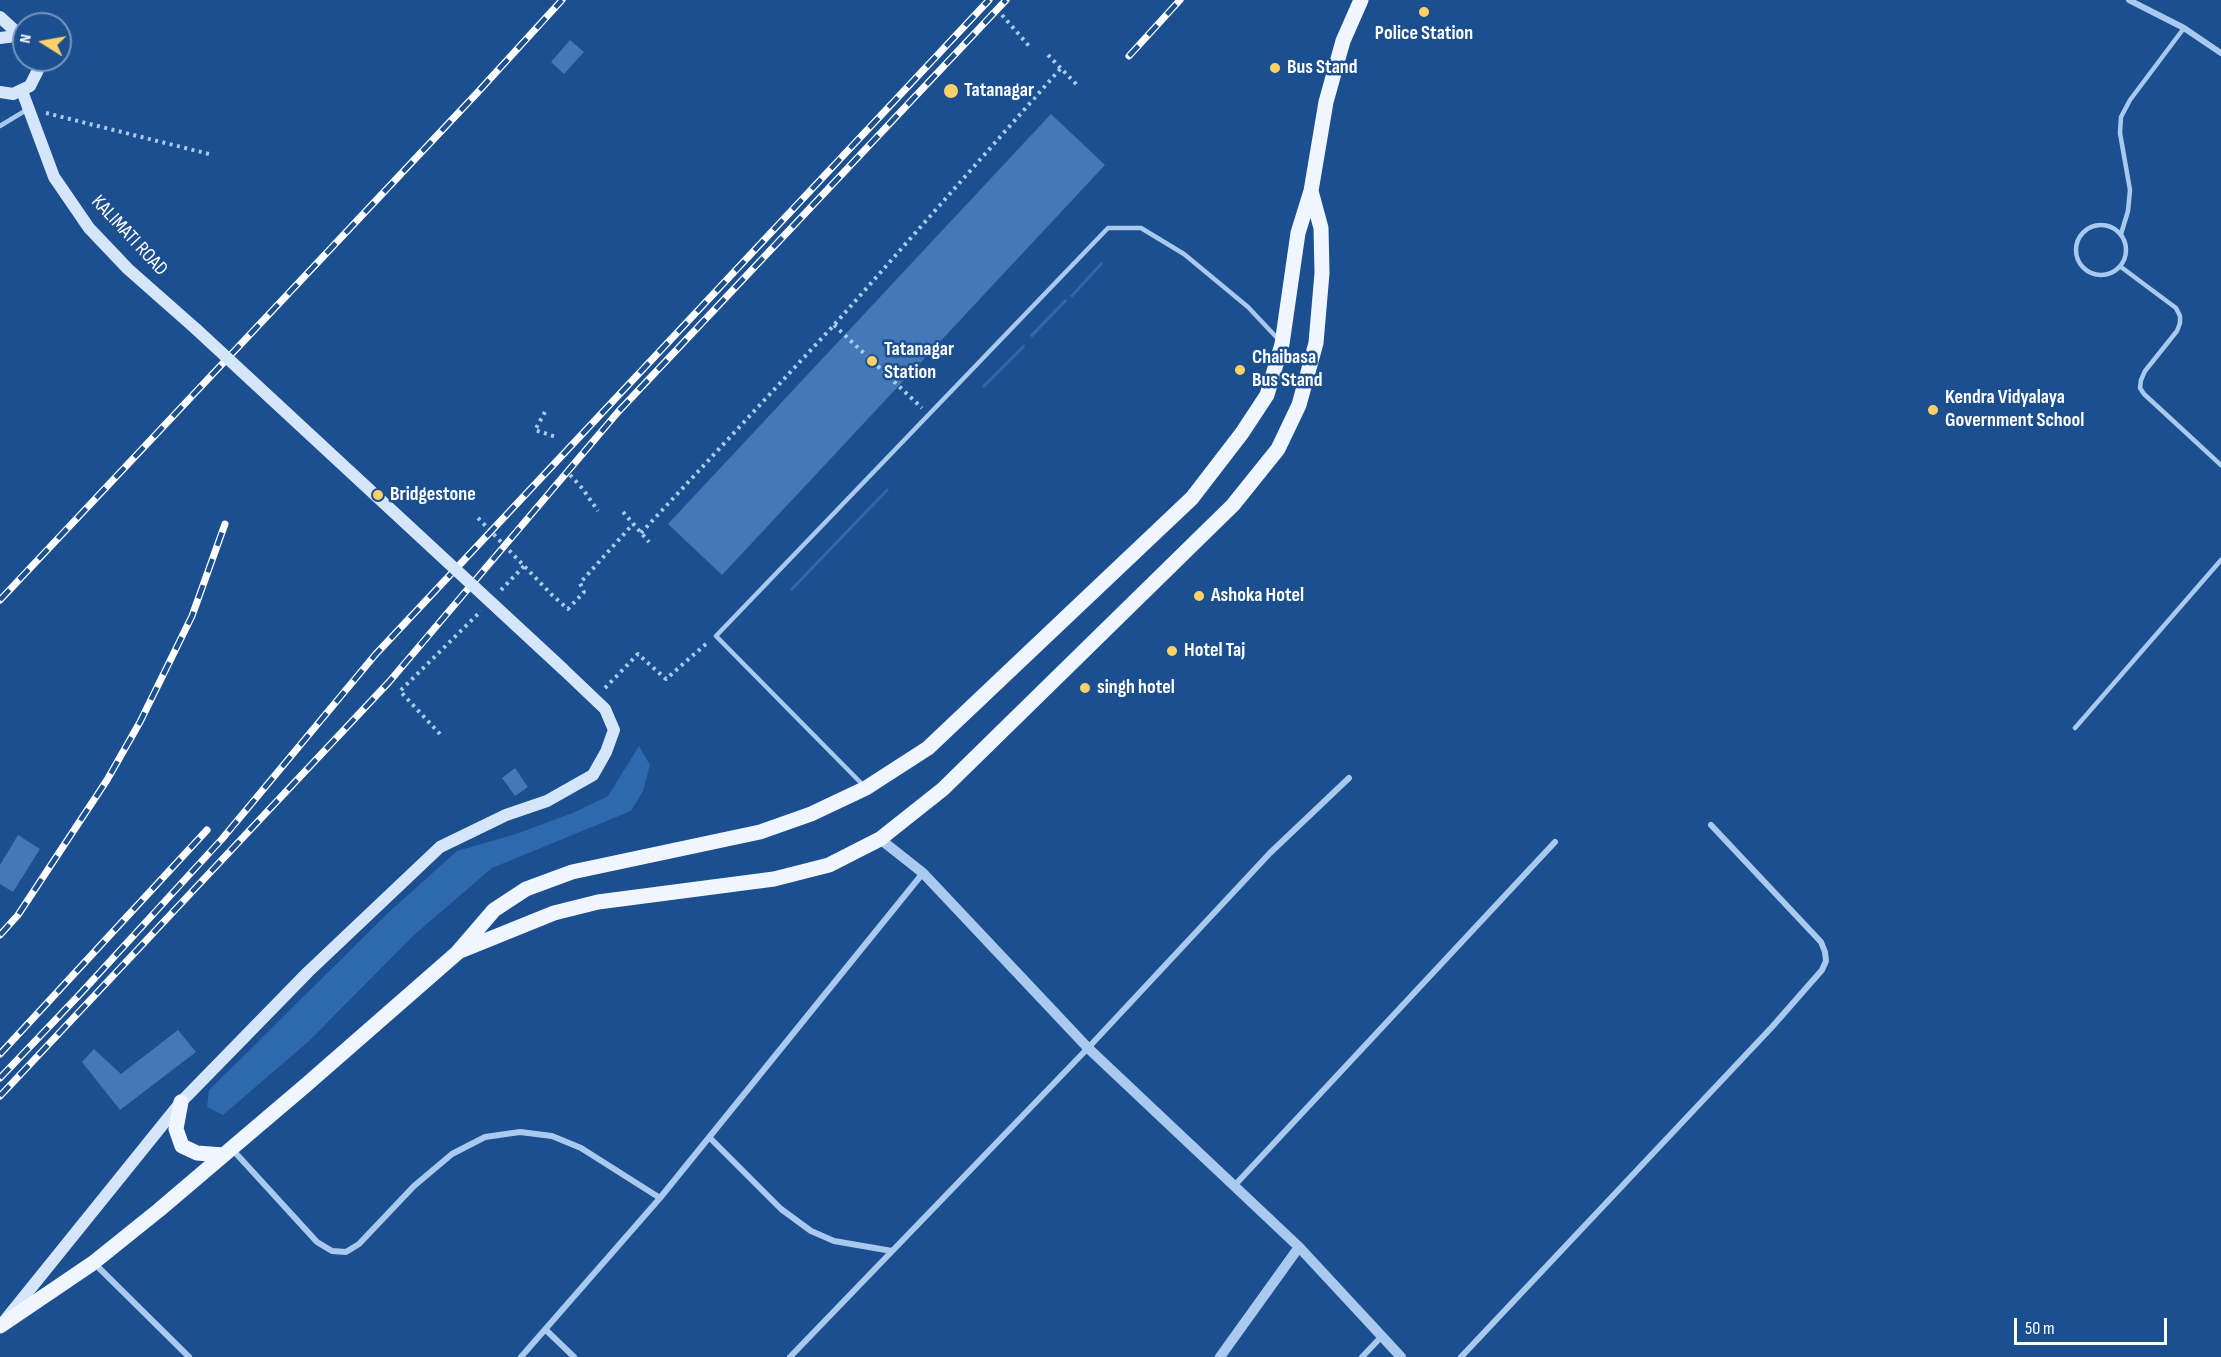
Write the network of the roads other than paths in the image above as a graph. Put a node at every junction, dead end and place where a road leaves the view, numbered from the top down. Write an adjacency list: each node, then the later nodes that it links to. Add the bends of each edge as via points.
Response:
1 (1361, 0): 12 (main road, via 1343,41 1326,102)
2 (2129, 0): 5 (street)
3 (0, 17): 4 (main road)
4 (12, 28)
5 (2184, 28): 6 (street); 13 (lane, via 2121,117 2130,190)
6 (2221, 53)
7 (37, 72): 8 (main road)
8 (22, 91): 9 (main road); 10 (main road, KALIMATI ROAD)
9 (0, 92)
10 (28, 109): 11 (lane); 27 (main road, KALIMATI ROAD, bridge, via 54,177 89,228 605,709 614,729 592,775 547,801 506,815 440,847 308,972)
11 (0, 126)
12 (1311, 191): 15 (main road, via 1298,233); 22 (main road, via 1321,228 1316,343 1299,405 1278,449 1233,505 943,789)
13 (2121, 234): 14 (lane, via 2127,250); 14 (lane, via 2106,225 2089,228 2076,250 2082,267 2097,276 2106,276)
14 (2121, 267): 16 (lane, via 2176,308 2180,316 2177,331 2145,371 2140,388)
15 (1282, 344): 20 (main road, via 1267,395 1192,498 928,748); 20 (lane, via 1248,307 1184,254 1142,228 1108,228 716,636)
16 (2221, 465)
17 (2221, 560): 18 (lane)
18 (2075, 728)
19 (1349, 778): 26 (street, via 1270,853)
20 (866, 788): 25 (main road, via 760,832 572,872 526,889 494,910)
21 (1711, 825): 45 (street, via 1821,942 1826,961 1822,970)
22 (880, 838): 24 (street); 25 (main road, via 829,865 774,879 598,902 554,913)
23 (1555, 842): 30 (street)
24 (923, 873): 26 (street); 28 (street)
25 (457, 953): 29 (main road)
26 (1088, 1048): 30 (street); 33 (street)
27 (182, 1102): 29 (main road, via 176,1130 182,1146 197,1154); 35 (main road)
28 (710, 1138): 31 (street); 33 (street, via 781,1209 811,1231 834,1241)
29 (227, 1152): 31 (street, via 317,1242 332,1251 346,1252 359,1245 414,1186 452,1154 485,1137 520,1132 552,1136 580,1148); 34 (main road)
30 (1233, 1187): 32 (street)
31 (660, 1198): 36 (street)
32 (1299, 1247): 37 (street); 42 (street)
33 (892, 1251): 41 (street)
34 (93, 1263): 35 (main road); 38 (street)
35 (1, 1325)
36 (546, 1330): 39 (street); 40 (street)
37 (1382, 1336): 43 (street); 44 (street)
38 (189, 1357)
39 (521, 1357)
40 (574, 1357)
41 (790, 1357)
42 (1220, 1357)
43 (1362, 1357)
44 (1401, 1357)
45 (1461, 1357)

